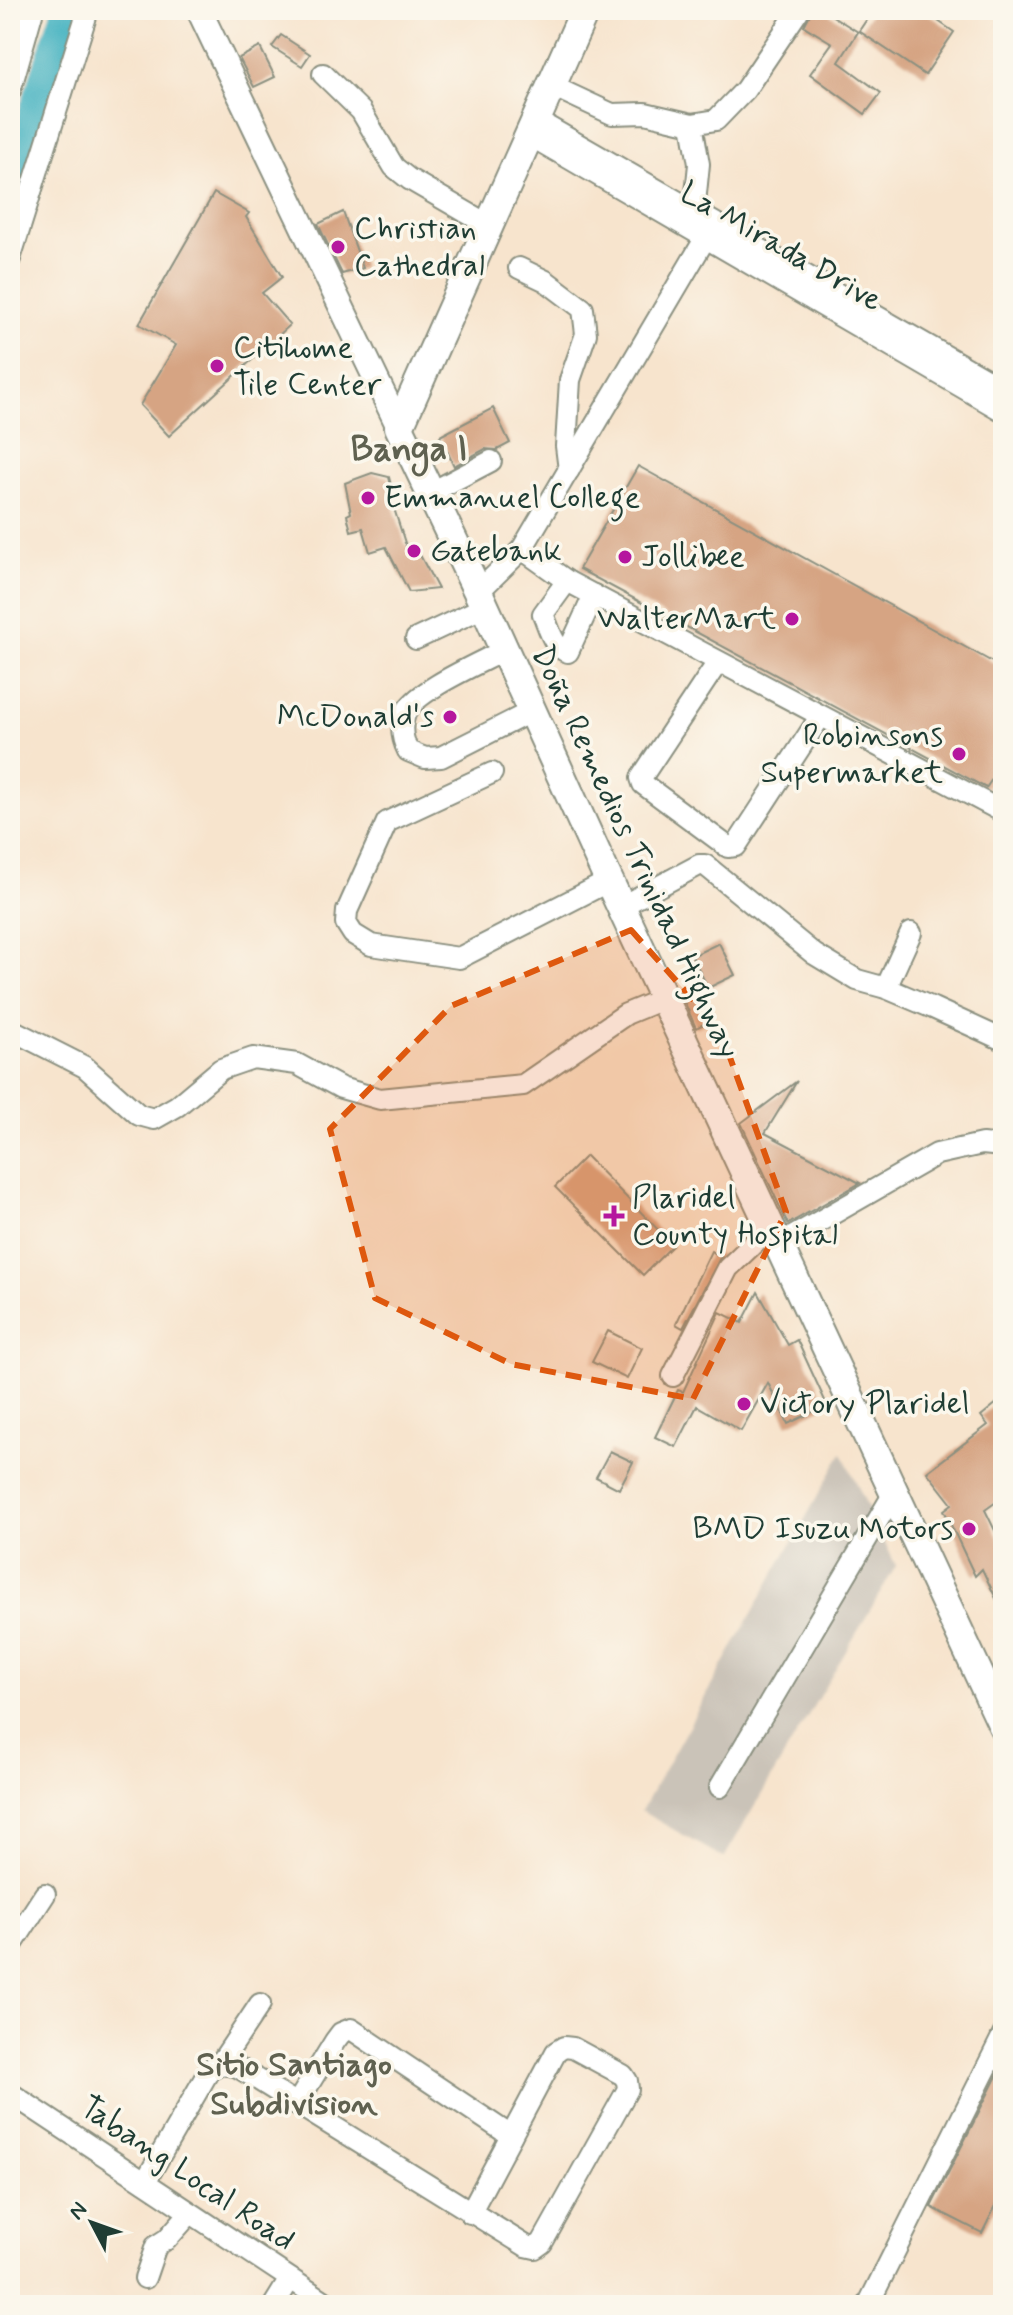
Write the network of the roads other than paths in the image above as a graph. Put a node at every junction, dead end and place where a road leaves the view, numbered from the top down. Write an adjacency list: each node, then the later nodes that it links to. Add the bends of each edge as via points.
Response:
1 (33, 10): 8 (street)
2 (88, 10): 15 (street)
3 (199, 10): 19 (main road, Doña Remedios Trinidad Highway)
4 (585, 10): 7 (highway)
5 (799, 10): 9 (street, via 745,90 716,120)
6 (323, 74): 13 (street, via 361,111 394,167)
7 (552, 86): 9 (street, via 612,114 645,113); 10 (highway)
8 (10, 91)
9 (692, 124): 12 (street, via 699,164)
10 (533, 127): 11 (street, La Mirada Drive); 13 (highway)
11 (577, 154): 12 (street, La Mirada Drive); 14 (street, La Mirada Drive)
12 (694, 213): 14 (street, La Mirada Drive)
13 (490, 226): 19 (highway)
14 (710, 231): 17 (street, La Mirada Drive); 18 (street, La Mirada Drive); 21 (street)
15 (10, 259)
16 (519, 268): 21 (street, via 583,309 586,334 570,380)
17 (1003, 389)
18 (1003, 411)
19 (399, 427): 22 (highway, Doña Remedios Trinidad Highway)
20 (491, 461): 22 (street)
21 (569, 470): 23 (street)
22 (430, 493): 26 (highway, Doña Remedios Trinidad Highway)
23 (522, 549): 24 (street); 26 (street)
24 (567, 581): 25 (street); 25 (street, via 543,614 562,651 573,645)
25 (594, 595): 29 (street)
26 (481, 599): 27 (street); 28 (highway, Doña Remedios Trinidad Highway)
27 (416, 639)
28 (504, 650): 30 (highway, Doña Remedios Trinidad Highway); 30 (street, via 418,698 405,712 403,740 408,751 441,757)
29 (718, 662): 31 (street); 31 (street, via 641,778 728,847 736,846)
30 (532, 711): 34 (highway, Doña Remedios Trinidad Highway)
31 (820, 717): 33 (street)
32 (492, 773): 34 (street, via 387,822 347,911 353,934 371,945 459,958)
33 (1003, 812)
34 (609, 881): 35 (highway, Doña Remedios Trinidad Highway)
35 (622, 906): 37 (street, via 705,865 814,954 857,980); 38 (highway, Doña Remedios Trinidad Highway)
36 (911, 933): 37 (street)
37 (886, 988): 40 (street)
38 (665, 998): 39 (street, via 626,1014 523,1085 380,1099 341,1088 297,1064 253,1058 221,1069 154,1119 139,1115 85,1067); 42 (highway, Doña Remedios Trinidad Highway)
39 (10, 1029)
40 (1003, 1040)
41 (1003, 1146): 42 (street, via 982,1144 937,1154)
42 (776, 1235): 43 (street, via 728,1268); 44 (highway, Doña Remedios Trinidad Highway)
43 (673, 1376)
44 (894, 1493): 45 (highway, Doña Remedios Trinidad Highway); 47 (street)
45 (997, 1693): 46 (highway, Doña Remedios Trinidad Highway)
46 (1003, 1726)
47 (720, 1787)
48 (45, 1894): 49 (street)
49 (10, 1948)
50 (260, 2004): 52 (street)
51 (1003, 2035): 63 (street)
52 (220, 2064): 54 (street, via 236,2066); 56 (street, via 199,2085)
53 (10, 2093): 56 (street, Tabang Local Road)
54 (296, 2105): 55 (street, via 335,2041 351,2029); 58 (street)
55 (511, 2136): 58 (street); 58 (street, via 556,2052 564,2047 627,2081 628,2089 542,2243 526,2246)
56 (145, 2182): 57 (street, Tabang Local Road)
57 (190, 2213): 59 (street, via 156,2246); 60 (street, Tabang Local Road)
58 (470, 2213)
59 (145, 2278)
60 (290, 2279): 61 (street); 62 (street, Tabang Local Road)
61 (274, 2305)
62 (330, 2305)
63 (868, 2305)

